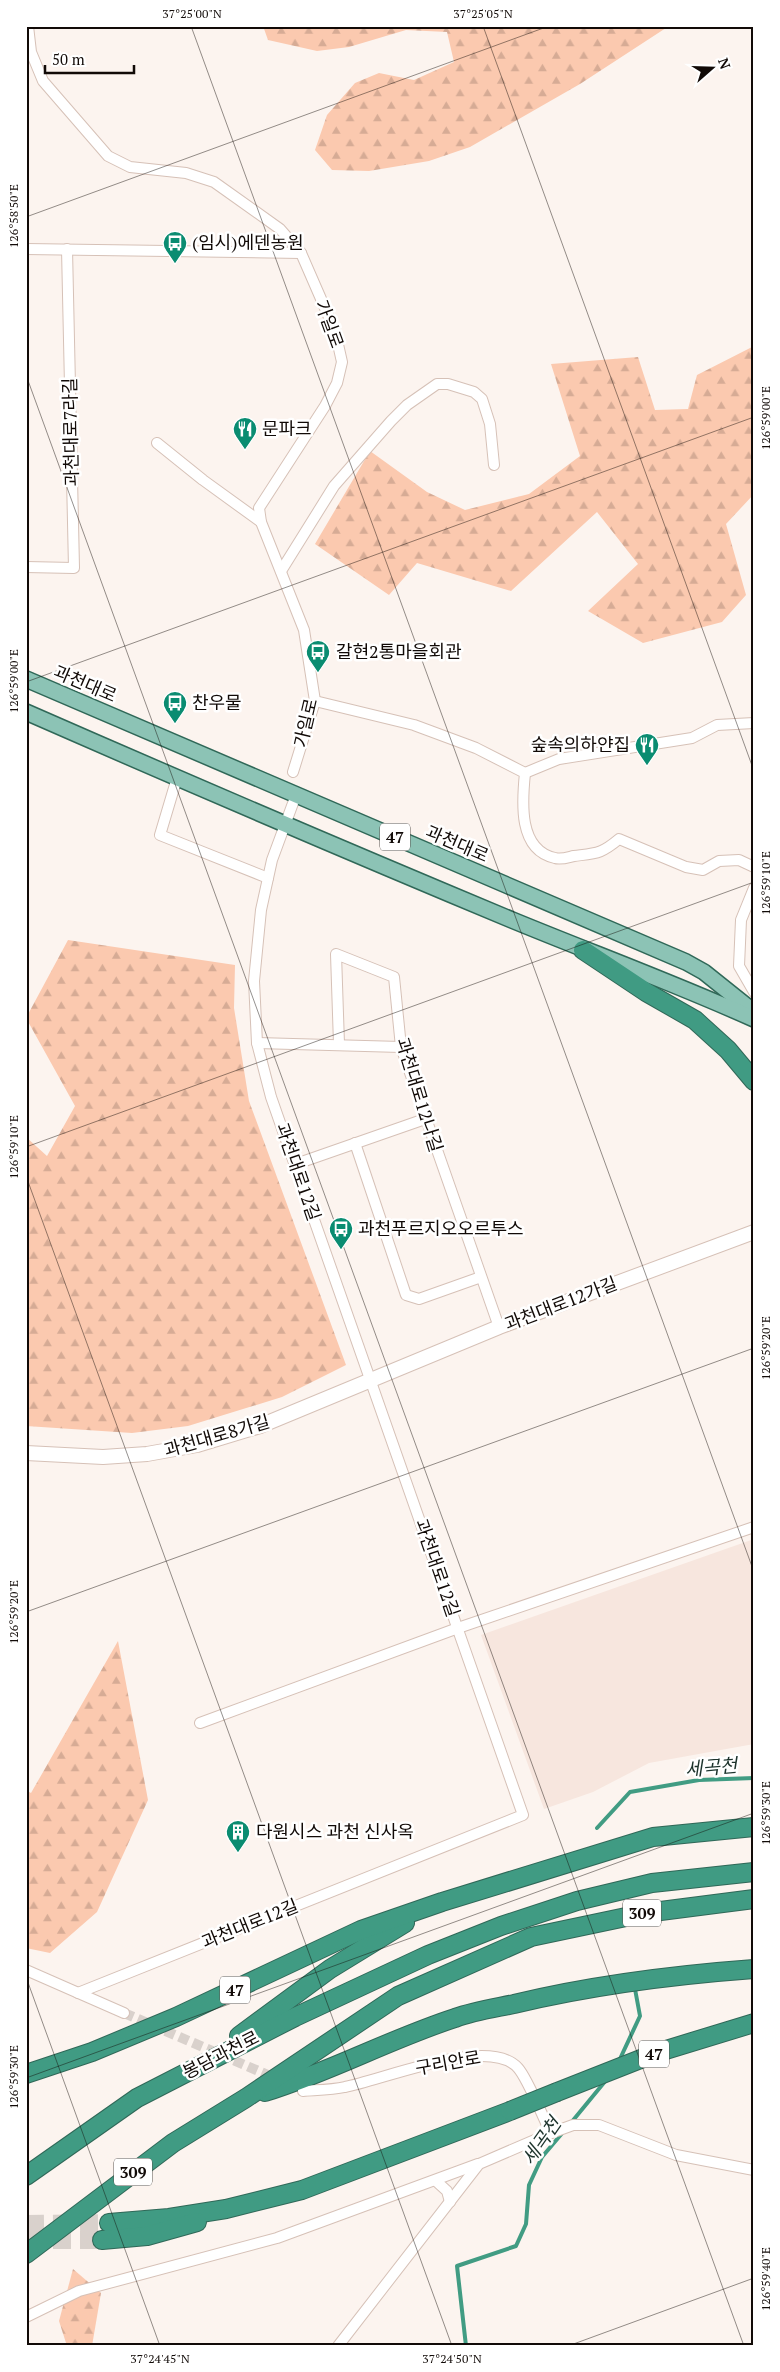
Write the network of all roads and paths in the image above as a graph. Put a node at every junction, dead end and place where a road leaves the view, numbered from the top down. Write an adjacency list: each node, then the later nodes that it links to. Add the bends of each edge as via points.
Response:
1 (28, 26): 4 (street, 가일로, via 31,52 43,80 108,156 130,167 186,173 214,182 280,228)
2 (26, 249): 3 (street)
3 (67, 249): 4 (street); 8 (street, 과천대로7라길, via 74,568)
4 (301, 253): 7 (street, 가일로, via 335,331 342,362 326,406 263,500 259,508)
5 (157, 443): 7 (street)
6 (494, 465): 9 (street, via 490,424 482,399 474,392 437,384 407,405 334,486)
7 (261, 522): 9 (street, 가일로)
8 (26, 567)
9 (281, 571): 11 (street, 가일로, via 304,630)
10 (26, 679): 17 (main road, 과천대로 / 47)
11 (315, 700): 14 (street, 가일로); 15 (street, via 414,725 476,748)
12 (26, 712): 16 (main road)
13 (754, 723): 15 (street, via 716,725 692,738 559,759)
14 (293, 772)
15 (525, 774): 19 (street, via 521,805 525,826 538,850 556,859 603,853 619,839 686,867 702,870 719,861 739,860)
16 (177, 778): 18 (main road); 20 (street, via 160,835)
17 (296, 795): 18 (street, 과천대로12길); 23 (main road, 과천대로 / 47)
18 (284, 825): 20 (street, 과천대로12길); 22 (main road)
19 (754, 867)
20 (268, 878): 28 (street, 과천대로12길, via 261,910 254,981)
21 (754, 888): 25 (street, via 741,920 739,966)
22 (583, 950): 24 (main road); 31 (highway, via 695,1020 728,1050)
23 (686, 962): 24 (main road, via 685,976); 26 (main road, 과천대로 / 47, via 704,972)
24 (668, 981): 27 (main road)
25 (754, 992)
26 (754, 1012)
27 (754, 1020)
28 (257, 1044): 29 (street); 34 (street, 과천대로12길)
29 (339, 1044): 30 (street); 30 (street, 과천대로12나길, via 336,954 394,977)
30 (401, 1047): 32 (street, 과천대로12나길)
31 (754, 1081)
32 (424, 1119): 33 (street); 36 (street, 과천대로12나길)
33 (355, 1144): 34 (street); 36 (street, via 406,1295 419,1299)
34 (296, 1164): 38 (street, 과천대로12길)
35 (754, 1232): 37 (street, 과천대로12가길)
36 (481, 1277): 37 (street, 과천대로12나길)
37 (499, 1327): 38 (street, 과천대로12가길)
38 (370, 1379): 39 (street, 과천대로8가길, via 260,1426 197,1445 147,1454 112,1456); 41 (street, 과천대로12길)
39 (26, 1453)
40 (754, 1527): 41 (street)
41 (458, 1628): 42 (street); 49 (street, 과천대로12길, via 523,1815)
42 (200, 1723)
43 (754, 1827): 46 (highway, 47, via 652,1837)
44 (754, 1872): 52 (highway, 봉담과천로, via 652,1883 577,1900 501,1926 428,1955)
45 (754, 1899): 55 (highway, 309, via 645,1912 531,1937 398,1996)
46 (442, 1902): 52 (highway, via 330,1969); 53 (highway, 47, via 361,1930 176,2018)
47 (754, 1969): 55 (highway, via 660,1977 550,1995 457,2017 379,2046 302,2081)
48 (26, 1970): 49 (street)
49 (78, 1993): 50 (street)
50 (124, 2013)
51 (754, 2023): 61 (highway, 47, bridge, via 656,2053 302,2190)
52 (202, 2064): 59 (highway, 봉담과천로, via 137,2098)
53 (26, 2074)
54 (303, 2091): 56 (street, 구리안로, via 345,2088 444,2061 484,2055 502,2057 518,2068)
55 (246, 2098): 65 (highway, 309, via 173,2142)
56 (551, 2133): 57 (street); 58 (street, via 573,2125 599,2125 676,2155)
57 (478, 2164): 60 (street); 62 (street)
58 (754, 2170)
59 (26, 2176)
60 (436, 2181): 62 (street, via 447,2191); 66 (street, via 278,2238 79,2291)
61 (255, 2202): 63 (highway, 47, via 170,2218); 64 (highway, via 180,2228 147,2236)
62 (450, 2202): 67 (street)
63 (109, 2223)
64 (102, 2240)
65 (26, 2254)
66 (26, 2317)
67 (338, 2346)

